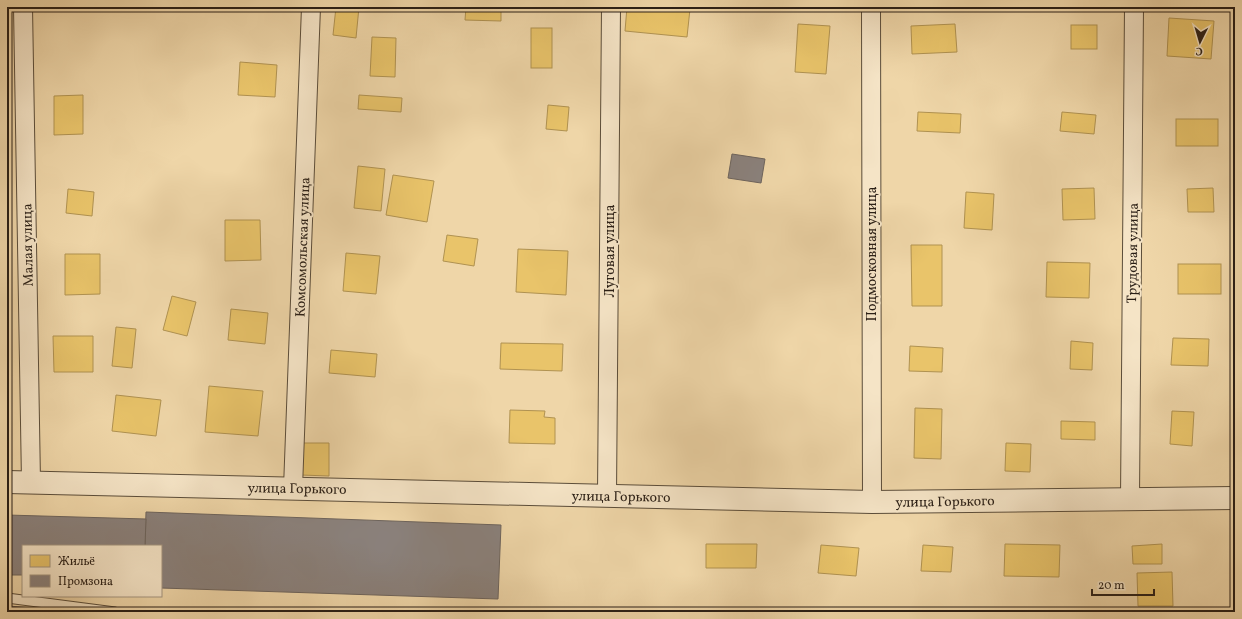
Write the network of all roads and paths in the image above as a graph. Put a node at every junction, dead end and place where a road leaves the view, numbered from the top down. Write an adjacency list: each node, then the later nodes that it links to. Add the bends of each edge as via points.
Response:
1 (23, 7): 7 (street, Малая улица)
2 (311, 7): 8 (street, Комсомольская улица)
3 (611, 7): 9 (street, Луговая улица)
4 (871, 7): 12 (street, Подмосковная улица)
5 (1134, 7): 10 (street, Трудовая улица)
6 (7, 482): 7 (street, улица Горького)
7 (31, 482): 8 (street, улица Горького)
8 (294, 488): 9 (street, улица Горького)
9 (607, 495): 12 (street, улица Горького)
10 (1130, 498): 11 (street, улица Горького); 12 (street, улица Горького)
11 (1235, 498)
12 (872, 502)
13 (7, 598): 14 (lane)
14 (85, 610): 15 (lane)
15 (115, 612)

